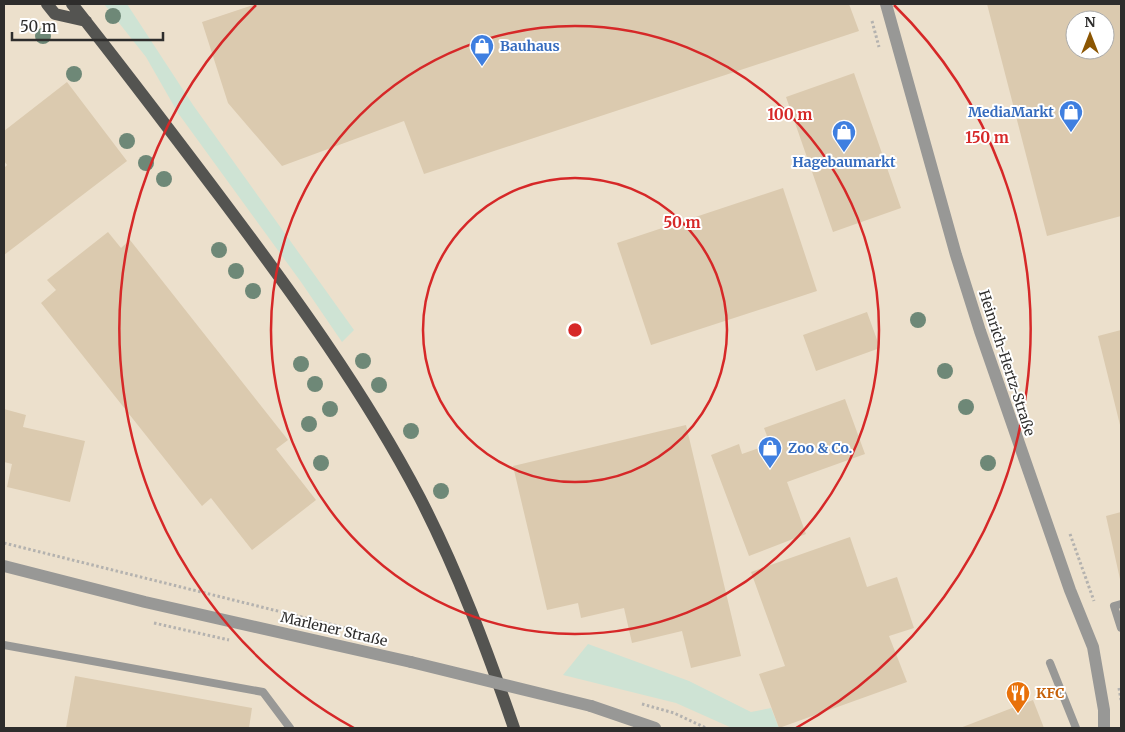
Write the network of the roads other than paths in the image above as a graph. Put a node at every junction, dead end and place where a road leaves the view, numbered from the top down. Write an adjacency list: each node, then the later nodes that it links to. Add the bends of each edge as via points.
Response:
1 (47, 4): 4 (main road, via 55,14)
2 (72, 4): 4 (main road)
3 (886, 4): 14 (street, Heinrich-Hertz-Straße, via 980,331 1093,647)
4 (86, 21): 11 (main road, via 295,298 342,364 381,428 454,571)
5 (4, 566): 12 (street, Marlener Straße, bridge, via 591,706)
6 (1121, 604): 7 (lane, via 1114,606)
7 (1121, 628)
8 (4, 646): 10 (lane, via 263,692)
9 (1050, 662): 13 (lane)
10 (290, 728)
11 (514, 728)
12 (655, 728)
13 (1076, 728)
14 (1104, 728)

